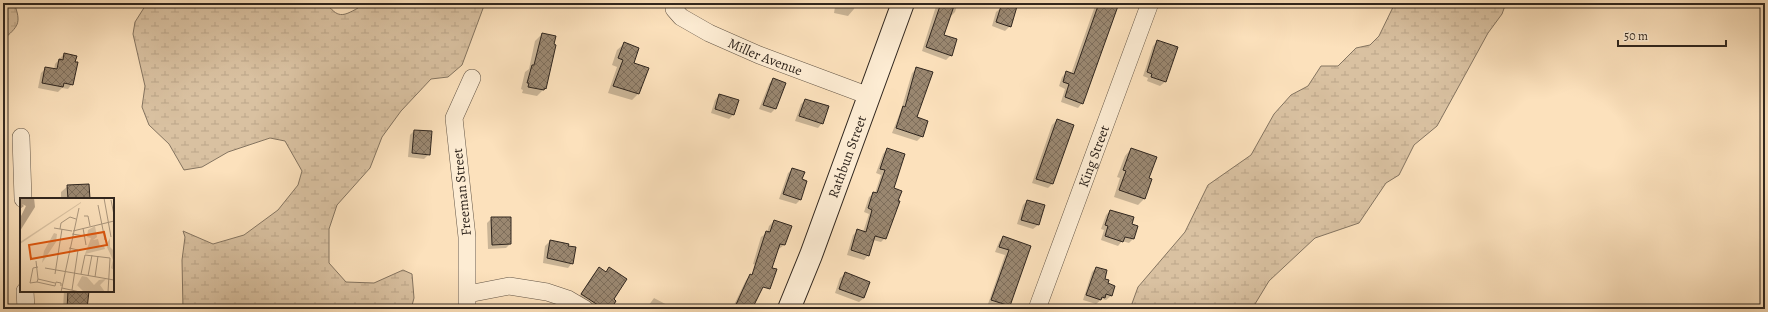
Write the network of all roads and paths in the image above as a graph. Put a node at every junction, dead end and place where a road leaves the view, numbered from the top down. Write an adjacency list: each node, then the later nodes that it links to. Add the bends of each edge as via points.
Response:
1 (674, 3): 5 (street, Miller Avenue, via 674,9 681,17 709,33 759,56)
2 (903, 3): 5 (street, Rathbun Street)
3 (1150, 3): 13 (street, King Street)
4 (472, 78): 9 (street, Freeman Street, via 454,118 467,237)
5 (869, 96): 12 (street, Rathbun Street)
6 (21, 137): 7 (street)
7 (23, 198)
8 (25, 292): 10 (street)
9 (468, 301): 11 (street, via 509,286 547,292 568,299)
10 (26, 309)
11 (585, 309)
12 (789, 309)
13 (1037, 309)

